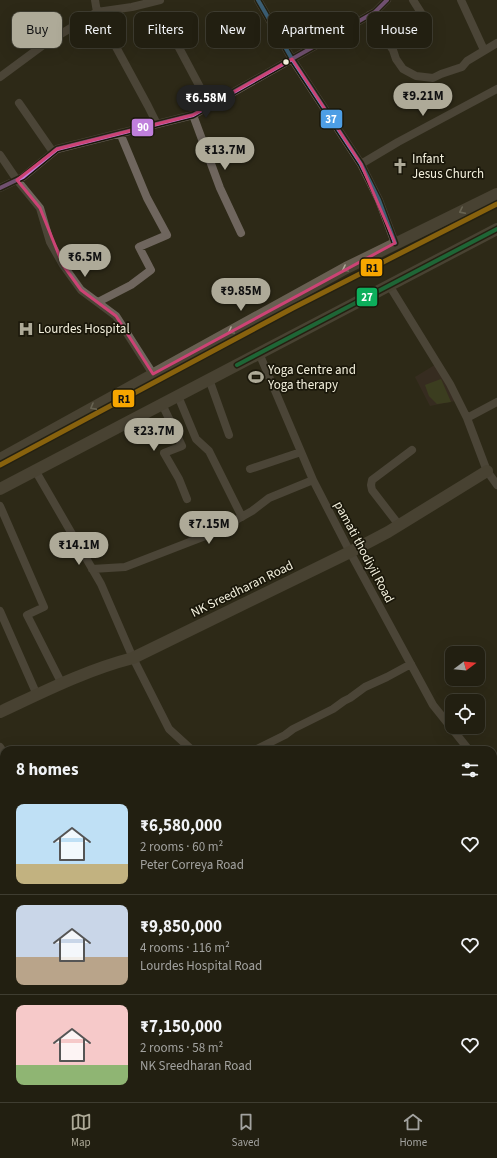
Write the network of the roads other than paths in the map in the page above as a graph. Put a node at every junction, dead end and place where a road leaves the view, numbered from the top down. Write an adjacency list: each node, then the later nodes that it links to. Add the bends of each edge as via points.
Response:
1 (95, 0): 7 (street)
2 (160, 0): 7 (street)
3 (258, 0): 17 (street)
4 (387, 0): 8 (street)
5 (413, 0): 9 (street)
6 (461, 0): 16 (street)
7 (97, 12)
8 (375, 12)
9 (421, 12)
10 (367, 16): 17 (street)
11 (70, 28): 18 (street)
12 (497, 43): 16 (street)
13 (117, 48): 23 (street)
14 (179, 48): 21 (street)
15 (392, 48): 16 (street, via 403,69 416,76 432,78 462,66)
16 (484, 50)
17 (292, 59): 21 (street); 27 (street)
18 (0, 77)
19 (497, 88): 27 (street)
20 (19, 103): 25 (street)
21 (210, 106): 22 (street)
22 (193, 115): 23 (street); 32 (street, via 220,188)
23 (157, 124): 24 (street)
24 (120, 133): 25 (street); 35 (street, via 147,198 167,235 139,247 151,270)
25 (53, 152): 28 (street)
26 (0, 155): 28 (street)
27 (361, 164): 33 (street, via 379,200)
28 (17, 180): 29 (street); 35 (street, via 40,208 50,242 63,265 81,290)
29 (0, 188)
30 (497, 194): 33 (street, one-way to 33)
31 (497, 229): 34 (street)
32 (241, 233)
33 (395, 243): 37 (street, one-way to 37)
34 (389, 285): 36 (street); 42 (street, via 450,384)
35 (98, 302): 37 (street, via 116,316)
36 (259, 353): 38 (street); 45 (street, pamati thodiyil Road)
37 (153, 374): 46 (street, one-way to 46)
38 (210, 379): 39 (street); 43 (street)
39 (178, 396): 41 (street); 55 (street, via 196,439 209,451)
40 (497, 402): 42 (street)
41 (162, 404): 48 (street); 53 (street, via 182,446 164,453 179,479)
42 (467, 418): 49 (street)
43 (228, 435)
44 (412, 450): 56 (street, via 372,480 371,485)
45 (301, 452): 47 (street); 50 (street, pamati thodiyil Road)
46 (0, 459)
47 (250, 469)
48 (35, 470): 52 (street); 58 (street)
49 (487, 471): 51 (street); 56 (street, NK Sreedharan Road)
50 (313, 480): 55 (street, via 269,498); 57 (street, pamati thodiyil Road)
51 (497, 486)
52 (0, 488)
53 (186, 499)
54 (0, 506): 62 (street, via 44,607 27,615)
55 (242, 517): 58 (street, via 213,533 124,567)
56 (399, 526): 57 (street, NK Sreedharan Road)
57 (350, 552): 60 (street, NK Sreedharan Road); 61 (street, pamati thodiyil Road)
58 (92, 569): 60 (street)
59 (0, 611): 63 (street)
60 (133, 658): 62 (street, NK Sreedharan Road); 65 (street, via 168,729)
61 (411, 664): 66 (street, via 365,687 333,708); 67 (street, pamati thodiyil Road, via 433,705)
62 (62, 684): 63 (street, NK Sreedharan Road)
63 (37, 695): 64 (street, NK Sreedharan Road)
64 (0, 712)
65 (187, 746)
66 (263, 746)
67 (464, 746)

